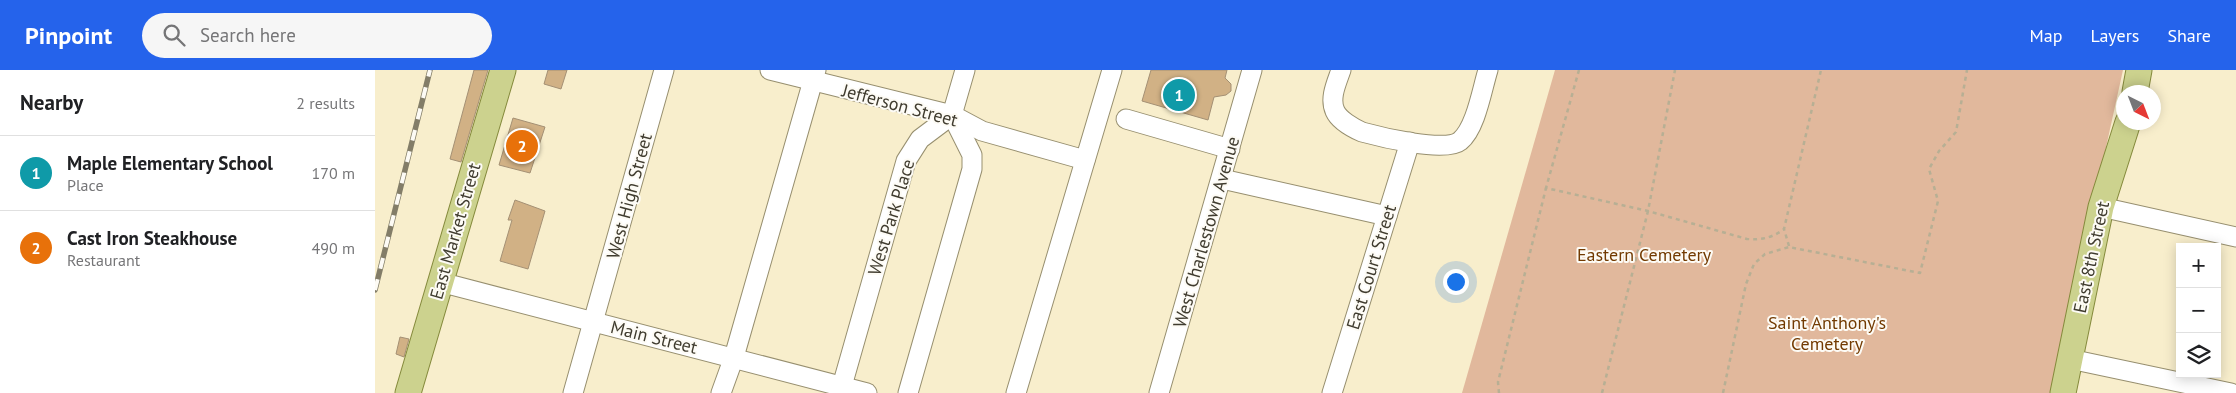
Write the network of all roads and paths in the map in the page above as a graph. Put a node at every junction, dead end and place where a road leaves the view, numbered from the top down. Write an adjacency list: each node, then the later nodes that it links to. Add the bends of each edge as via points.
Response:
1 (503, 70): 30 (main road, East Market Street)
2 (663, 70): 31 (street, West High Street)
3 (770, 70): 14 (street, Jefferson Street)
4 (965, 70): 16 (street)
5 (1112, 70): 21 (street)
6 (1252, 70): 20 (street, West Charlestown Avenue)
7 (1341, 70): 19 (street, via 1332,97 1335,111 1343,120 1361,131)
8 (1488, 70): 19 (street, via 1472,122 1459,142 1448,145)
9 (1579, 70): 23 (path)
10 (1675, 70): 25 (path)
11 (1821, 70): 27 (path)
12 (1967, 70): 29 (path, via 1956,132 1939,151 1929,169 1937,201 1920,273)
13 (2139, 70): 15 (main road)
14 (815, 76): 16 (street, Jefferson Street); 32 (street)
15 (2136, 85)
16 (952, 115): 21 (street, Jefferson Street, via 982,131); 34 (street, West Park Place, via 920,139 906,161); 40 (street, via 972,155 972,169)
17 (1126, 119): 20 (street)
18 (2125, 130): 24 (main road, East 8th Street)
19 (1410, 142): 26 (street, East Court Street)
20 (1230, 149): 22 (street, West Charlestown Avenue)
21 (1085, 160): 41 (street)
22 (1222, 179): 26 (street); 42 (street, West Charlestown Avenue)
23 (1546, 188): 25 (path); 44 (path, via 1498,382)
24 (2101, 207): 28 (street); 33 (main road, East 8th Street)
25 (1648, 211): 27 (path, via 1747,239 1761,240); 45 (path)
26 (1387, 216): 43 (street, East Court Street)
27 (1784, 228): 29 (path)
28 (2236, 237)
29 (1789, 247): 46 (path, via 1765,254 1754,264 1746,284)
30 (440, 282): 31 (street, Main Street); 36 (main road, East Market Street)
31 (595, 322): 32 (street, Main Street); 37 (street, West High Street)
32 (734, 357): 34 (street, Main Street); 38 (street)
33 (2070, 359): 35 (street); 47 (main road, East 8th Street)
34 (841, 389): 39 (street, Main Street)
35 (2221, 392)
36 (408, 393)
37 (573, 393)
38 (721, 393)
39 (867, 393)
40 (908, 393)
41 (1015, 393)
42 (1159, 393)
43 (1332, 393)
44 (1499, 393)
45 (1602, 393)
46 (1723, 393)
47 (2063, 393)

